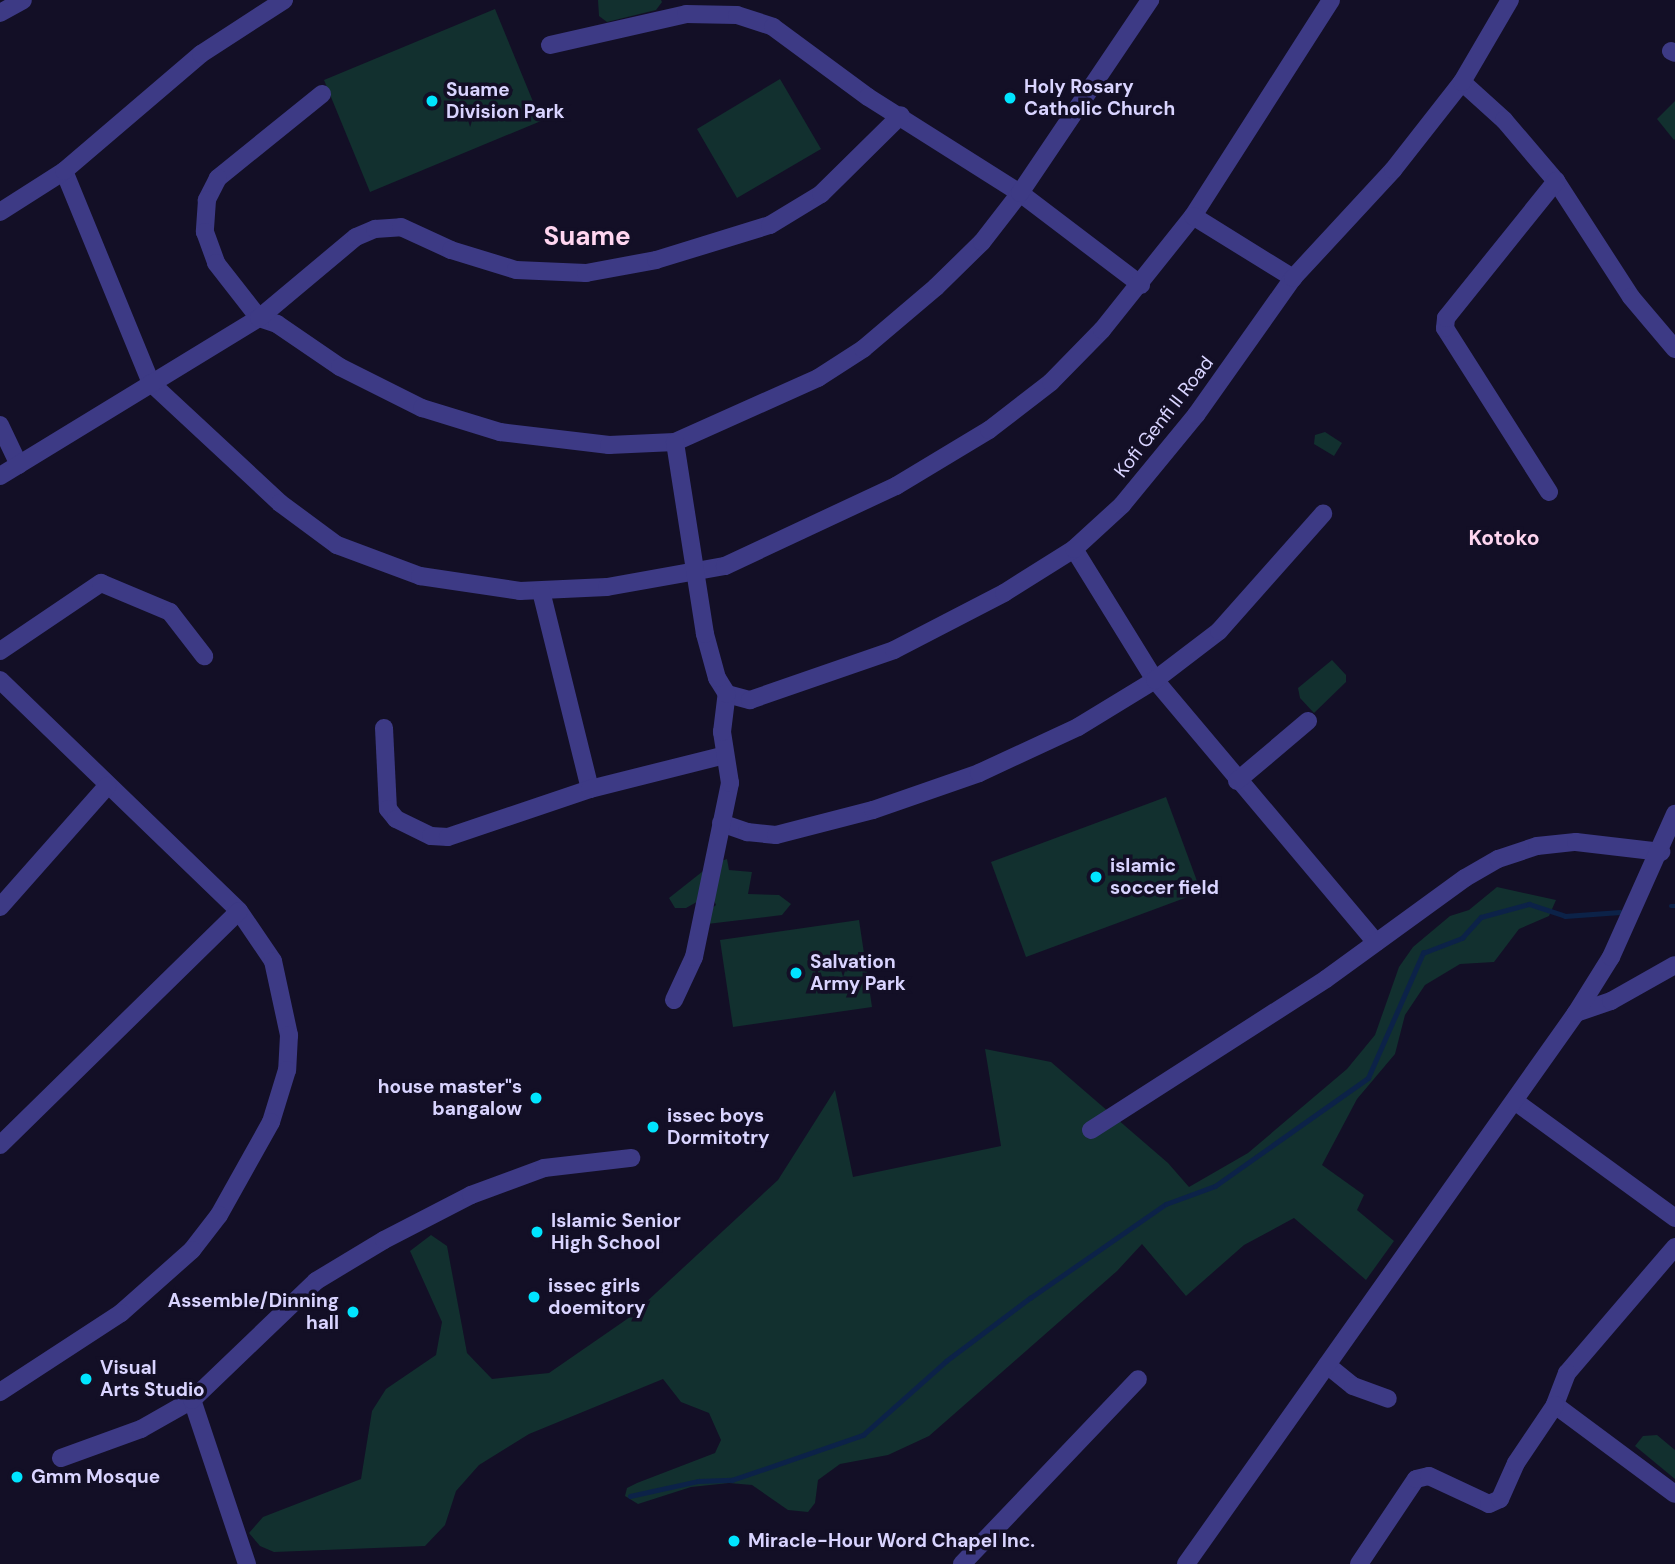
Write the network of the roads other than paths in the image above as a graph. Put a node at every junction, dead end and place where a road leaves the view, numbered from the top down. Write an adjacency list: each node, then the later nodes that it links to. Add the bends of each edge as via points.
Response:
1 (23, 0): 7 (street)
2 (284, 0): 12 (street, via 201,54)
3 (1150, 0): 14 (street)
4 (1331, 0): 16 (street)
5 (1510, 0): 9 (street, Kofi Genfi II Road)
6 (685, 7): 8 (street); 11 (street, via 737,15 773,27 868,97)
7 (0, 13)
8 (550, 45)
9 (1462, 82): 13 (street, via 1504,120); 17 (street, Kofi Genfi II Road, via 1393,170)
10 (322, 94): 19 (street, via 218,178 207,200 205,232 215,263)
11 (901, 115): 14 (street); 19 (street, via 821,194 770,225 712,245 586,273 516,270 451,250 401,227 375,229 356,237)
12 (64, 171): 15 (street); 21 (street)
13 (1556, 181): 20 (street, via 1631,297); 26 (street, via 1446,318 1445,328)
14 (1020, 193): 18 (street); 23 (street, via 982,242 863,349 818,378)
15 (0, 212)
16 (1193, 216): 17 (street); 18 (street)
17 (1293, 278): 28 (street, Kofi Genfi II Road, via 1188,425 1122,505)
18 (1142, 285): 29 (street, via 1051,382 989,430 896,486 725,566)
19 (259, 318): 21 (street); 23 (street, via 422,408 500,432 609,445)
20 (1675, 349)
21 (151, 383): 24 (street); 30 (street, via 280,503 337,545 420,576)
22 (0, 425): 24 (street)
23 (675, 442): 29 (street)
24 (19, 465): 25 (street)
25 (0, 477)
26 (1549, 492)
27 (1323, 514): 33 (street, via 1219,631)
28 (1074, 549): 33 (street); 35 (street, Kofi Genfi II Road, via 1004,593 894,650 750,700)
29 (696, 575): 30 (street); 35 (street, via 705,634 717,678)
30 (541, 591): 41 (street)
31 (0, 650): 32 (street, via 101,583 170,612)
32 (204, 656)
33 (1155, 680): 39 (street); 43 (street, via 1078,727 873,810 776,835)
34 (2, 686): 40 (street)
35 (727, 694): 38 (street, via 722,714)
36 (1308, 721): 39 (street)
37 (384, 728): 41 (street, via 388,809 396,819 431,836 464,832)
38 (725, 755): 41 (street); 43 (street, via 730,783)
39 (1237, 781): 47 (street)
40 (107, 786): 45 (street); 46 (street)
41 (590, 789)
42 (1675, 814): 44 (street)
43 (721, 823): 49 (street, via 694,957)
44 (1661, 852): 47 (street, via 1576,842 1537,846 1465,877); 50 (street, via 1611,957)
45 (0, 907)
46 (239, 911): 53 (street); 59 (street, via 273,961 289,1035 287,1070 271,1122 251,1162 192,1250 121,1314)
47 (1376, 942): 52 (street)
48 (1675, 965): 50 (street, via 1611,1001)
49 (674, 1000)
50 (1576, 1013): 51 (street)
51 (1516, 1102): 55 (street); 57 (street)
52 (1091, 1130)
53 (0, 1145)
54 (631, 1157): 61 (street, via 544,1168 471,1195 384,1240 316,1281)
55 (1675, 1218)
56 (1675, 1247): 62 (street, via 1567,1373)
57 (1327, 1365): 60 (street, via 1353,1386); 67 (street)
58 (1138, 1379): 66 (street)
59 (0, 1392)
60 (1388, 1399)
61 (192, 1400): 63 (street, via 141,1429); 65 (street)
62 (1555, 1405): 64 (street); 68 (street, via 1516,1463 1500,1499 1489,1504 1429,1476 1416,1479)
63 (61, 1458)
64 (1675, 1494)
65 (247, 1564)
66 (962, 1564)
67 (1186, 1564)
68 (1359, 1564)

